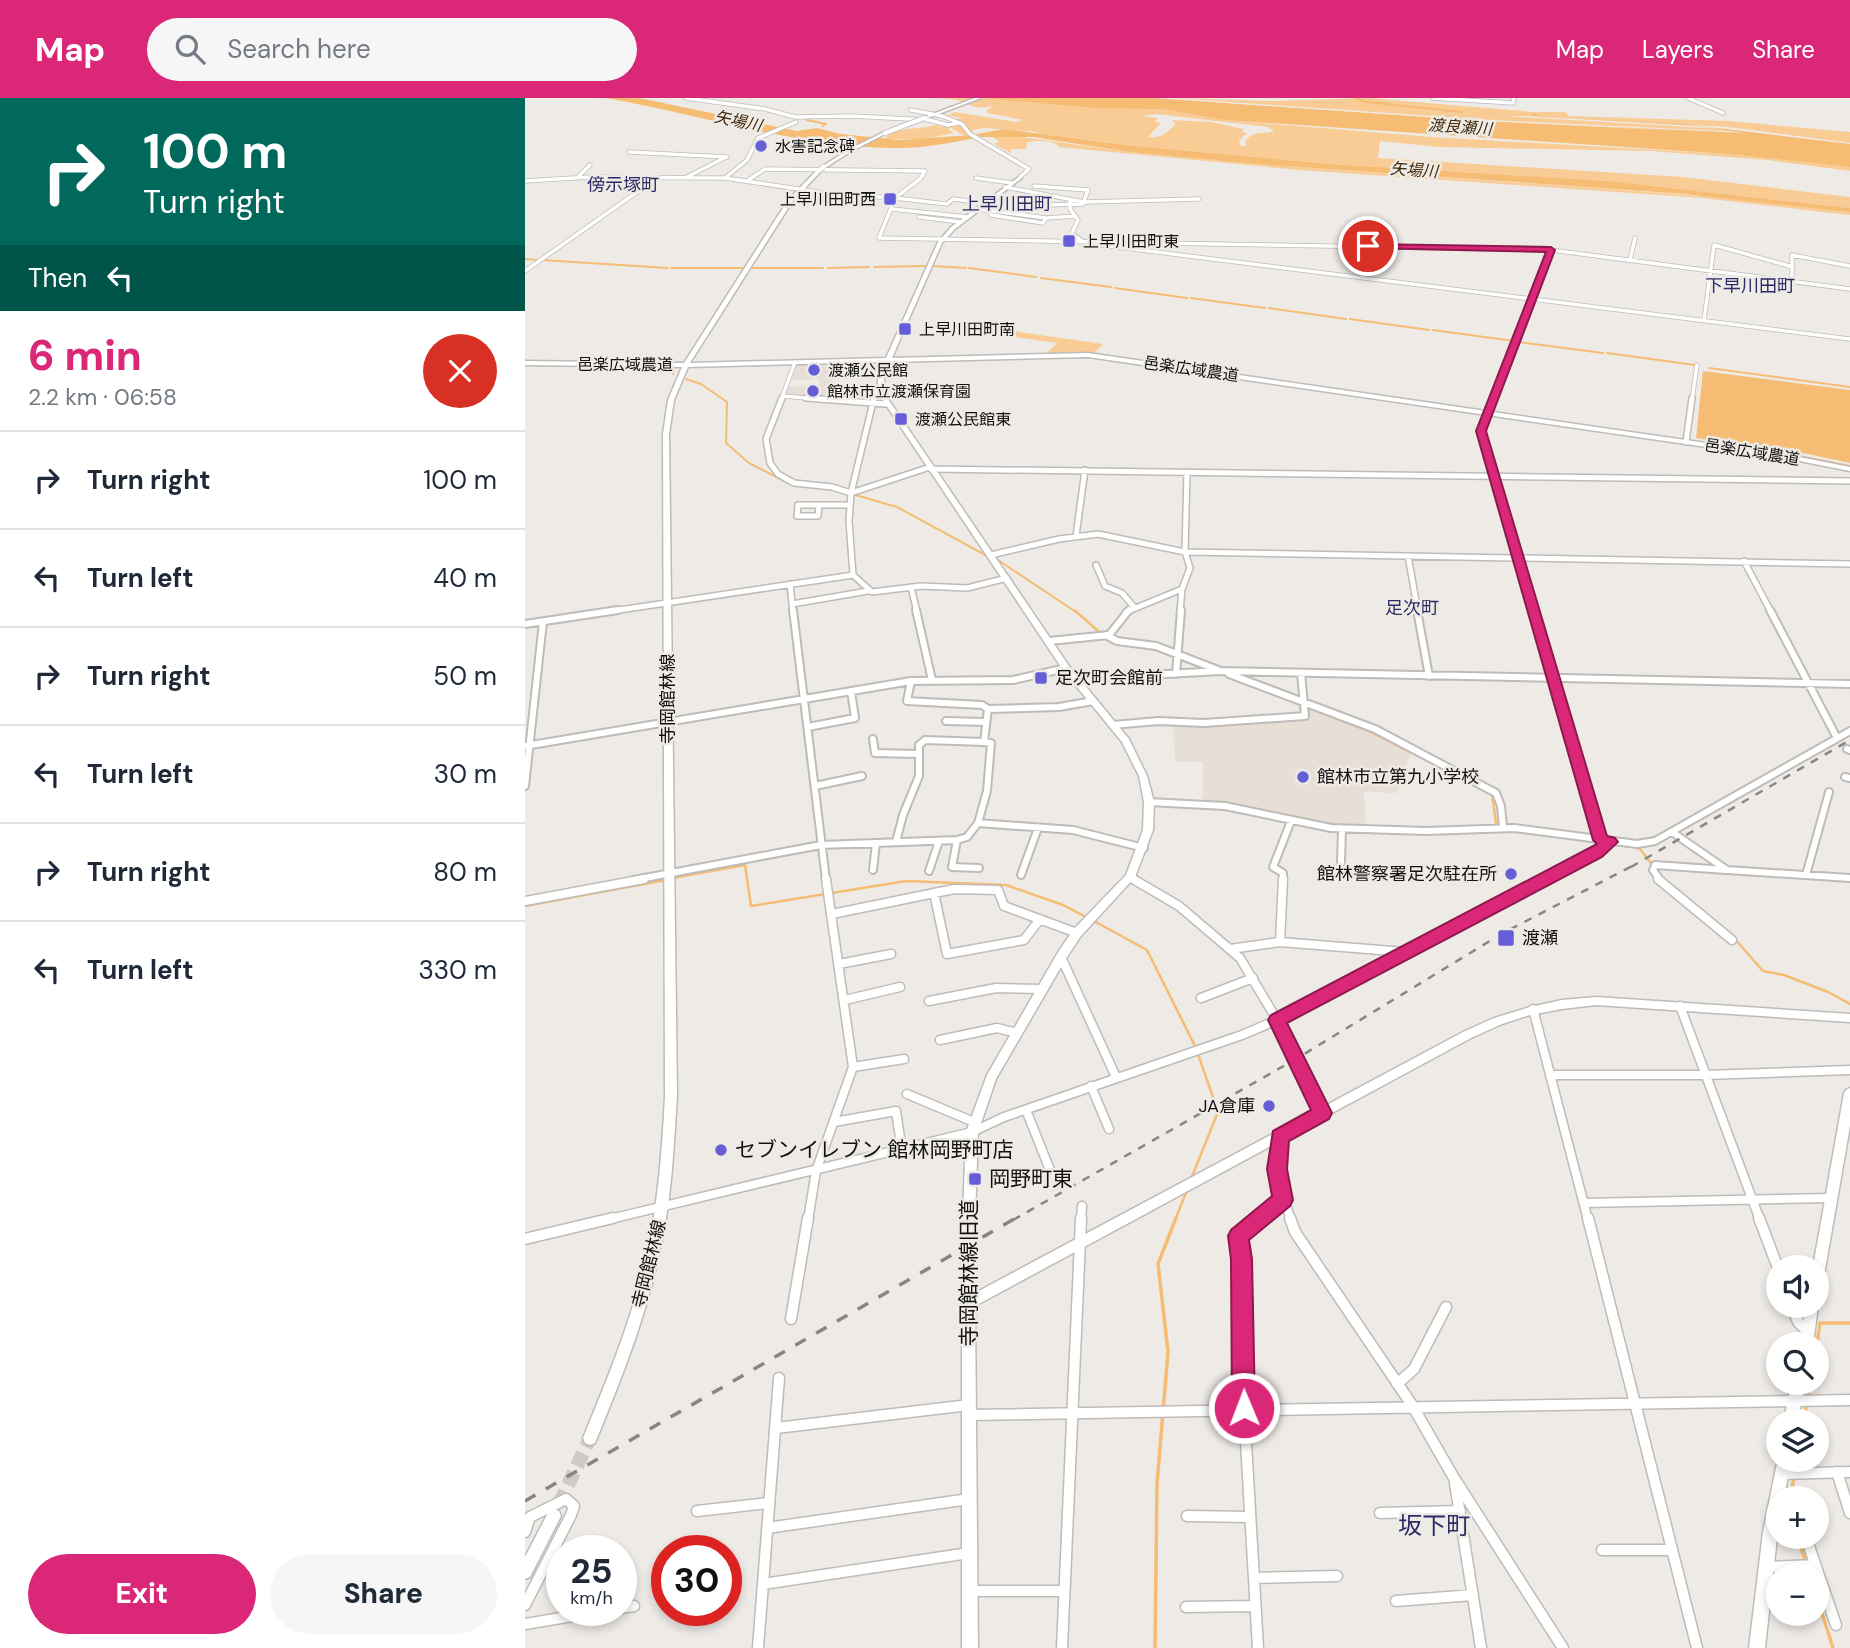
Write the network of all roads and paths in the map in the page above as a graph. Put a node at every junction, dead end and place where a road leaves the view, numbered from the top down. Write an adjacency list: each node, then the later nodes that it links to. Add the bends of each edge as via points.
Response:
1 (686, 98): 8 (street)
2 (979, 98): 9 (street, 寺岡館林線)
3 (1433, 98): 4 (street, via 1514,103)
4 (1514, 98)
5 (1688, 98): 7 (street)
6 (911, 110): 9 (street)
7 (1723, 113)
8 (781, 114): 10 (street); 17 (street, via 795,123 759,137 747,160)
9 (935, 114): 10 (street); 24 (street, 寺岡館林線, bridge, via 849,150)
10 (958, 123): 14 (street, via 1029,169)
11 (629, 152): 16 (street, via 727,157)
12 (590, 165): 15 (street)
13 (657, 177): 15 (street); 16 (street); 44 (street)
14 (1020, 177): 21 (street)
15 (577, 178): 19 (street)
16 (686, 178): 17 (street)
17 (725, 178): 20 (street)
18 (976, 178): 21 (street)
19 (525, 181)
20 (747, 181): 24 (street); 25 (street, via 765,169 925,171)
21 (1012, 183): 23 (street)
22 (1034, 186): 30 (street, via 1088,190)
23 (1005, 187): 26 (street); 29 (street)
24 (798, 190): 25 (street); 54 (street, 寺岡館林線)
25 (895, 198): 28 (street, via 947,204 953,199); 31 (street)
26 (992, 198): 28 (street); 29 (street, via 1047,205)
27 (1199, 199): 30 (street)
28 (985, 202): 32 (street)
29 (1070, 202): 30 (street); 33 (street)
30 (1084, 202)
31 (892, 209): 35 (street); 37 (street, via 879,238)
32 (975, 210): 33 (street, via 1043,223 1047,218); 35 (street)
33 (1076, 216): 39 (street, via 1072,233)
34 (919, 217): 36 (street)
35 (967, 217): 36 (street)
36 (961, 222): 37 (street)
37 (943, 238): 39 (street); 51 (street)
38 (1635, 238): 41 (street)
39 (1081, 240): 40 (street); 48 (street)
40 (1551, 250): 41 (street); 48 (street)
41 (1630, 260): 45 (street)
42 (1850, 266): 43 (street, via 1792,255)
43 (1793, 267): 45 (street, via 1715,244); 46 (street)
44 (525, 271)
45 (1711, 271): 46 (street); 49 (street)
46 (1792, 282): 47 (street)
47 (1850, 289)
48 (1534, 299): 49 (street); 60 (street)
49 (1703, 320): 50 (street)
50 (1850, 339)
51 (888, 360): 52 (street, 邑楽広域農道); 56 (street); 60 (street, 邑楽広域農道, via 1097,356)
52 (795, 362): 54 (street, 邑楽広域農道); 57 (street)
53 (525, 363): 54 (street, 邑楽広域農道)
54 (686, 365): 85 (street, 寺岡館林線, via 674,388 667,419)
55 (1697, 365): 61 (street)
56 (880, 385): 58 (street); 59 (street, 寺岡館林線旧道)
57 (783, 396): 58 (street); 68 (street, via 766,439 774,468 790,482)
58 (873, 402): 59 (street); 68 (street)
59 (886, 404): 62 (street, 寺岡館林線旧道)
60 (1488, 413): 61 (street, 邑楽広域農道); 66 (street, via 1481,431)
61 (1686, 442): 63 (street, 邑楽広域農道)
62 (931, 468): 64 (street); 68 (street); 73 (street, 寺岡館林線旧道)
63 (1850, 469)
64 (1085, 470): 65 (street); 71 (street)
65 (1187, 472): 66 (street); 72 (street)
66 (1494, 476): 67 (street); 75 (street)
67 (1850, 481)
68 (851, 493): 70 (street)
69 (819, 505): 69 (street, via 798,505 797,516 818,516); 70 (street)
70 (850, 505): 79 (street)
71 (1076, 536): 72 (street, via 1110,534); 73 (street)
72 (1185, 552): 74 (street); 83 (street, via 1190,568)
73 (991, 555): 80 (street, 寺岡館林線旧道)
74 (1408, 556): 75 (street); 97 (street)
75 (1518, 558): 76 (street); 98 (street)
76 (1744, 561): 77 (street); 102 (street)
77 (1850, 564)
78 (1096, 565): 87 (street, via 1105,586 1114,588)
79 (853, 575): 81 (street); 84 (street)
80 (1007, 578): 82 (street, via 967,588); 91 (street, 寺岡館林線旧道)
81 (790, 584): 85 (street); 86 (street)
82 (911, 587): 84 (street); 99 (street)
83 (1182, 589): 87 (street); 92 (street)
84 (868, 591): 86 (street)
85 (667, 603): 88 (street); 109 (street, 寺岡館林線)
86 (792, 604): 105 (street)
87 (1134, 607): 90 (street)
88 (543, 622): 89 (street); 118 (street)
89 (525, 624)
90 (1106, 635): 91 (street); 92 (street)
91 (1049, 641): 93 (street, 寺岡館林線旧道)
92 (1178, 656): 94 (street); 96 (street)
93 (1066, 668): 99 (street, via 1013,680); 100 (street, 寺岡館林線旧道)
94 (1222, 671): 95 (street); 96 (street); 107 (street)
95 (1300, 673): 97 (street); 107 (street)
96 (1176, 674): 100 (street)
97 (1429, 676): 98 (street)
98 (1553, 679): 102 (street); 131 (street)
99 (932, 680): 101 (street)
100 (1075, 680): 106 (street, 寺岡館林線旧道)
101 (911, 681): 104 (street); 108 (street, via 907,701)
102 (1809, 684): 103 (street); 115 (street)
103 (1850, 684)
104 (851, 691): 105 (street); 113 (street, via 855,718)
105 (804, 699): 109 (street); 113 (street)
106 (1093, 701): 108 (street); 112 (street, 寺岡館林線旧道)
107 (1303, 702): 112 (street, via 1305,716); 127 (street, via 1375,729 1496,793)
108 (988, 709): 111 (street)
109 (668, 722): 118 (street); 144 (street, 寺岡館林線)
110 (947, 722): 111 (street)
111 (986, 722): 117 (street)
112 (1113, 725): 124 (street, 寺岡館林線旧道, via 1139,764)
113 (808, 727): 122 (street)
114 (1850, 731): 115 (street)
115 (1837, 738): 130 (street)
116 (873, 739): 119 (street, via 875,753)
117 (983, 742): 119 (street, via 925,740); 126 (street, via 991,743 987,791)
118 (528, 746): 121 (street)
119 (918, 754): 134 (street, via 919,776)
120 (862, 776): 122 (street)
121 (525, 786)
122 (815, 786): 137 (street)
123 (1829, 792): 145 (street)
124 (1149, 802): 125 (street, via 1225,806); 138 (street, 寺岡館林線旧道)
125 (1291, 821): 129 (street); 155 (street, via 1273,867 1283,873)
126 (978, 823): 128 (street); 133 (street)
127 (1503, 827): 129 (street); 131 (street)
128 (1038, 828): 138 (street, via 1073,830); 146 (street)
129 (1342, 829): 139 (street)
130 (1672, 832): 135 (street, via 1637,844); 142 (street)
131 (1600, 840): 135 (street)
132 (939, 841): 133 (street); 134 (street); 143 (street)
133 (957, 841): 140 (street, via 952,867)
134 (897, 842): 136 (street)
135 (1610, 842): 157 (street)
136 (876, 843): 137 (street); 141 (street)
137 (821, 845): 144 (street); 151 (street)
138 (1144, 848): 147 (street, 寺岡館林線旧道)
139 (1341, 863)
140 (979, 868)
141 (873, 870)
142 (1727, 870): 145 (street); 154 (street, via 1655,865 1653,870)
143 (929, 871)
144 (669, 873): 150 (street); 196 (street, 寺岡館林線, via 671,1096)
145 (1806, 874): 148 (street)
146 (1021, 875)
147 (1131, 877): 153 (street, 寺岡館林線旧道); 156 (street, via 1179,906)
148 (1850, 878)
149 (933, 893): 151 (street); 152 (street, via 998,890 1004,906); 152 (street, via 947,954 1024,940)
150 (525, 901)
151 (832, 914): 160 (street)
152 (1040, 919): 153 (street)
153 (1077, 933): 159 (street, 寺岡館林線旧道)
154 (1732, 940)
155 (1280, 942): 156 (street); 157 (street)
156 (1230, 949): 161 (street)
157 (1406, 952): 170 (street)
158 (891, 954): 160 (street)
159 (1061, 957): 163 (street, 寺岡館林線旧道); 178 (street)
160 (839, 964): 165 (street)
161 (1253, 978): 164 (street); 170 (street)
162 (899, 987): 165 (street)
163 (1042, 989): 166 (street, via 996,988); 171 (street, 寺岡館林線旧道)
164 (1201, 998)
165 (845, 1000): 174 (street)
166 (929, 1001)
167 (1680, 1006): 168 (street, via 1596,1001); 169 (street); 176 (street)
168 (1532, 1009): 177 (street); 183 (street, via 1489,1023)
169 (1850, 1018)
170 (1277, 1020): 178 (street); 183 (street)
171 (1017, 1033): 172 (street, via 997,1028); 185 (street, 寺岡館林線旧道, via 991,1078)
172 (940, 1040)
173 (904, 1059): 174 (street)
174 (853, 1067): 184 (street)
175 (1850, 1069): 176 (street)
176 (1705, 1074): 177 (street); 191 (street)
177 (1550, 1075): 194 (street)
178 (1116, 1077): 179 (street)
179 (1091, 1086): 182 (street); 186 (street)
180 (1850, 1093): 192 (street)
181 (907, 1094): 185 (street)
182 (1026, 1110): 185 (street); 189 (street)
183 (1322, 1113): 187 (street)
184 (834, 1122): 188 (street, via 896,1111); 190 (street)
185 (973, 1127): 188 (street); 201 (street, 寺岡館林線旧道)
186 (1109, 1129)
187 (1279, 1136): 193 (street, via 1277,1169); 198 (street)
188 (902, 1151): 190 (street)
189 (1050, 1170)
190 (816, 1171): 196 (street); 203 (street)
191 (1753, 1198): 192 (street); 194 (street); 199 (street)
192 (1830, 1198): 200 (street)
193 (1283, 1200): 205 (street, via 1296,1232); 211 (street, via 1238,1236)
194 (1584, 1203): 209 (street)
195 (1082, 1206): 198 (street)
196 (662, 1207): 197 (street); 216 (street, 寺岡館林線, via 640,1306)
197 (525, 1239)
198 (1082, 1242): 201 (street); 214 (street)
199 (1773, 1255)
200 (1821, 1255)
201 (968, 1303): 213 (street, 寺岡館林線旧道)
202 (1446, 1307): 205 (street, via 1413,1370)
203 (791, 1320)
204 (779, 1378): 215 (street)
205 (1397, 1384): 210 (street)
206 (1796, 1395): 207 (street)
207 (1795, 1400): 208 (street); 209 (street); 212 (street)
208 (1850, 1400)
209 (1636, 1402): 210 (street); 235 (street)
210 (1412, 1405): 211 (street); 221 (street)
211 (1244, 1408): 214 (street); 230 (street)
212 (1793, 1409)
213 (969, 1410): 214 (street); 215 (street); 222 (street, 寺岡館林線旧道)
214 (1072, 1413): 244 (street)
215 (776, 1428): 223 (street)
216 (590, 1438)
217 (1829, 1471): 219 (street)
218 (1781, 1472): 237 (street)
219 (1837, 1472): 220 (street); 227 (street)
220 (1850, 1472)
221 (1454, 1478): 225 (street); 259 (street)
222 (969, 1499): 232 (street); 236 (street, 寺岡館林線旧道)
223 (769, 1503): 224 (street); 232 (street)
224 (697, 1511)
225 (1460, 1511): 226 (street); 245 (street)
226 (1380, 1513)
227 (1850, 1513)
228 (554, 1516): 239 (street)
229 (1187, 1516): 230 (street)
230 (1250, 1517): 241 (street)
231 (527, 1518): 233 (street); 247 (street, via 566,1499 574,1506)
232 (767, 1528): 242 (street)
233 (525, 1532)
234 (1602, 1550): 235 (street)
235 (1670, 1550): 260 (street)
236 (969, 1553): 242 (street); 243 (street, 寺岡館林線旧道)
237 (1767, 1563)
238 (1766, 1567): 261 (street)
239 (525, 1572)
240 (1337, 1576): 241 (street)
241 (1254, 1578): 249 (street)
242 (763, 1584): 254 (street)
243 (970, 1591): 244 (street); 255 (street, 寺岡館林線旧道)
244 (1065, 1591): 256 (street)
245 (1473, 1595): 246 (street); 258 (street)
246 (1396, 1601)
247 (525, 1605)
248 (1829, 1605): 253 (street)
249 (1255, 1606): 250 (street); 257 (street)
250 (1186, 1607)
251 (546, 1620): 252 (street)
252 (525, 1624)
253 (1836, 1625)
254 (758, 1648)
255 (970, 1648)
256 (1062, 1648)
257 (1258, 1648)
258 (1481, 1648)
259 (1563, 1648)
260 (1697, 1648)
261 (1757, 1648)

